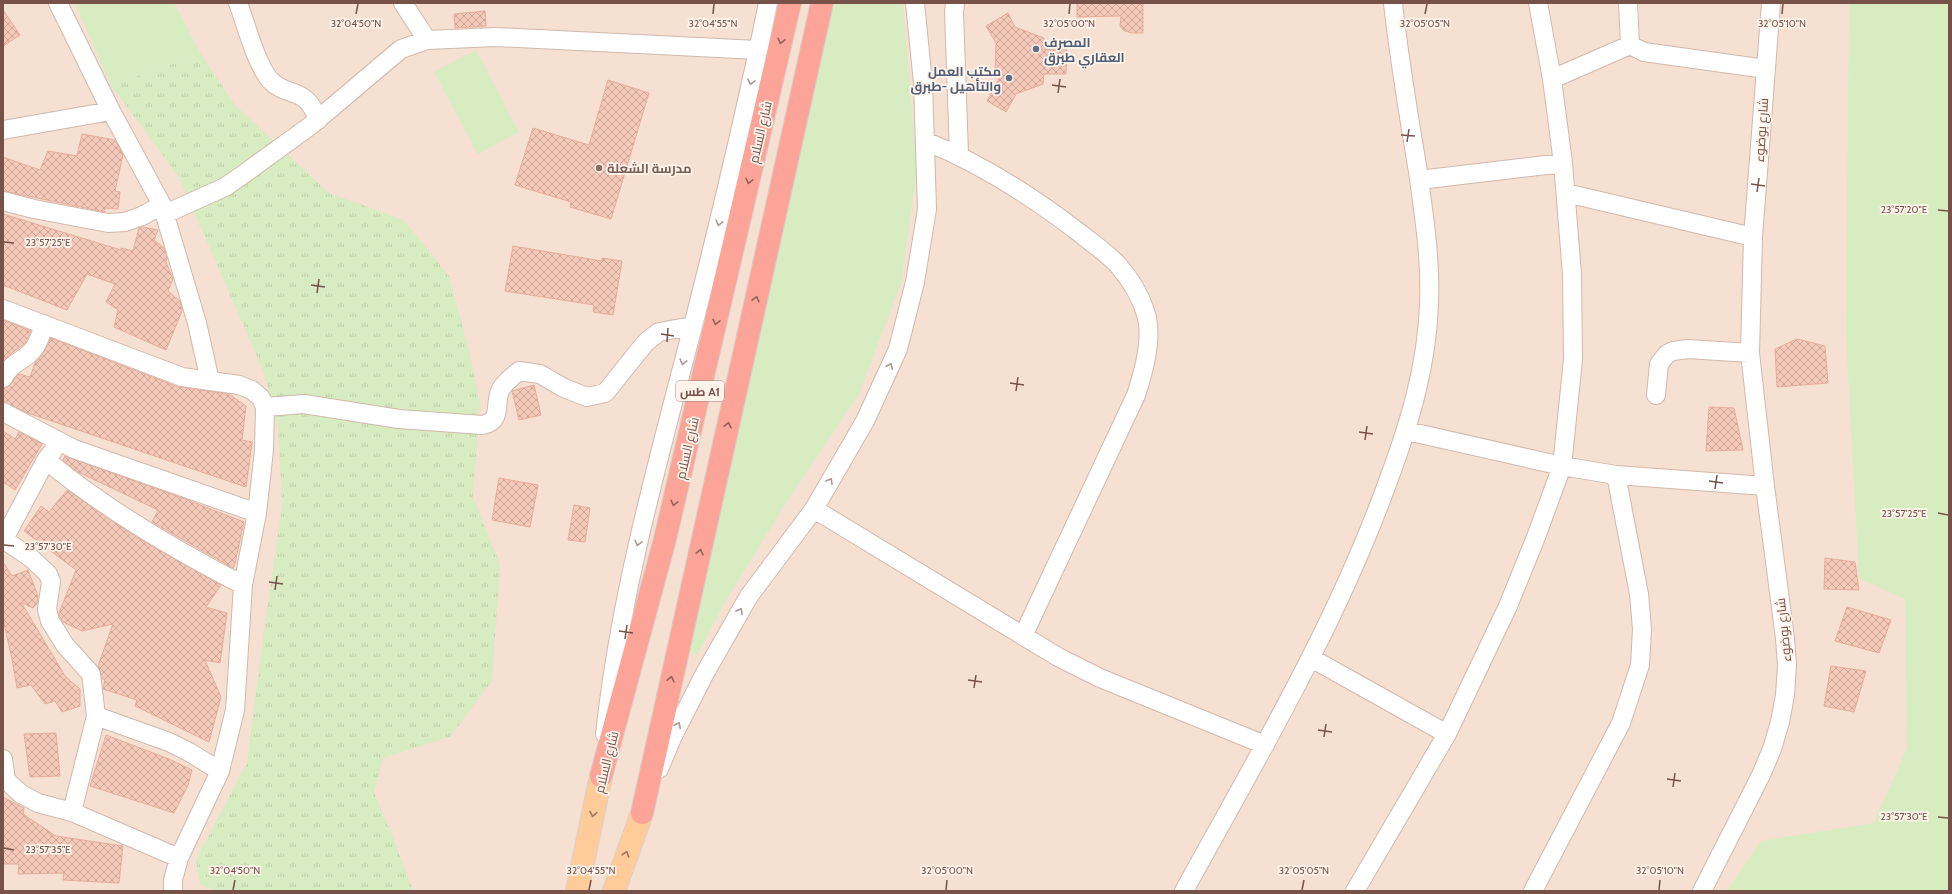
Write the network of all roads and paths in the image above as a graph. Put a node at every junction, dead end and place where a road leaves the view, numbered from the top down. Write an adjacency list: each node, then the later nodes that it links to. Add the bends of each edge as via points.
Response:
1 (58, 3): 18 (street)
2 (238, 3): 19 (street, via 265,73 277,85 302,96 315,111)
3 (403, 3): 13 (street)
4 (768, 3): 15 (street)
5 (790, 3): 55 (highway, شارع السلام / طس A1, one-way to 55, via 665,540)
6 (822, 3): 57 (highway, one-way to 6)
7 (915, 3): 21 (street, via 923,83)
8 (955, 3): 22 (street)
9 (1393, 3): 24 (street)
10 (1538, 3): 17 (street)
11 (1628, 3): 14 (street)
12 (1771, 3): 16 (street, شارع بوضوء)
13 (427, 40): 15 (street, via 496,37); 19 (street, via 401,49)
14 (1630, 45): 16 (street, via 1644,52); 17 (street)
15 (758, 50): 31 (street, one-way to 31, via 729,180)
16 (1766, 69): 28 (street, شارع بوضوء)
17 (1552, 79): 23 (street)
18 (111, 111): 20 (street); 27 (street)
19 (318, 120): 27 (street, via 225,187)
20 (3, 130)
21 (925, 141): 22 (street); 44 (street, one-way to 21, via 865,421 898,349 915,282 927,209)
22 (959, 154): 48 (street, via 1018,189 1106,254 1127,277 1147,319 1145,358 1136,395)
23 (1563, 163): 24 (street); 25 (street)
24 (1419, 180): 38 (street, via 1430,264 1429,306 1426,348)
25 (1566, 193): 28 (street); 41 (street, via 1572,274 1573,360)
26 (3, 201): 27 (street, via 108,223 125,222)
27 (163, 210): 34 (street, via 197,323)
28 (1753, 237): 32 (street, شارع بوضوء)
29 (3, 309): 30 (street)
30 (44, 324): 33 (street, via 36,346 28,355 14,363); 34 (street, via 182,377)
31 (692, 326): 36 (street, via 659,332 646,342 605,393 587,396 564,388 540,374 519,371 500,390 495,417 482,425 399,419 304,404); 55 (street, one-way to 55, via 624,608 608,701)
32 (1750, 353): 35 (street, via 1688,348 1672,351 1658,364); 43 (street, شارع بوضوء)
33 (3, 378)
34 (210, 381): 36 (street, via 239,385 252,390 261,398)
35 (1656, 394)
36 (265, 407): 45 (street, via 264,450)
37 (3, 412): 39 (street)
38 (1407, 430): 41 (street); 49 (street, via 1372,527)
39 (60, 443): 40 (street); 45 (street)
40 (46, 460): 46 (street); 47 (street, via 83,489 196,561)
41 (1562, 466): 42 (street); 51 (street, via 1508,606)
42 (1616, 475): 43 (street); 64 (street, via 1639,594 1642,629 1640,665 1622,723)
43 (1765, 486): 65 (street, شارع بوضوء, via 1785,638 1785,694 1772,749)
44 (814, 509): 48 (street); 57 (street, one-way to 44, via 672,738 705,673 749,596)
45 (257, 513): 47 (street)
46 (4, 539): 50 (street, via 48,574 51,582 47,609 50,621 65,645 91,674)
47 (244, 585): 54 (street, via 235,710)
48 (1023, 636): 52 (street, via 1100,678)
49 (1311, 658): 51 (street); 52 (street)
50 (96, 716): 54 (street, via 169,742); 56 (street)
51 (1447, 734): 63 (street)
52 (1264, 745): 62 (street)
53 (3, 759): 56 (street, via 6,780 21,794 38,803)
54 (220, 771): 58 (street)
55 (601, 776): 60 (main road, شارع السلام, one-way to 60)
56 (72, 812): 58 (street)
57 (642, 813): 61 (main road, one-way to 57)
58 (179, 858): 59 (street)
59 (173, 891)
60 (577, 891)
61 (614, 891)
62 (1184, 891)
63 (1355, 891)
64 (1533, 891)
65 (1702, 891)

